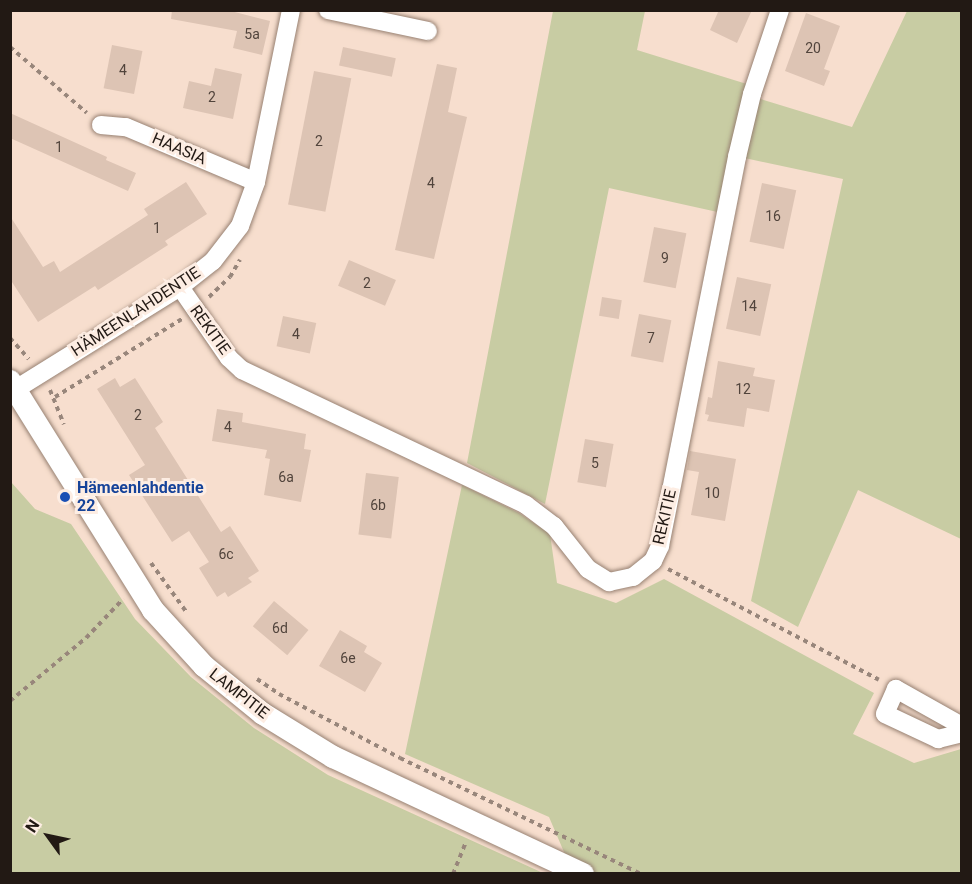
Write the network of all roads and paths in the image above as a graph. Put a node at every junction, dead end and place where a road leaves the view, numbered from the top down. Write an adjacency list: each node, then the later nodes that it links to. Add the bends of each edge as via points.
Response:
1 (291, 10): 7 (street, HÄMEENLAHDENTIE)
2 (327, 10): 4 (street)
3 (780, 10): 13 (street, REKITIE, via 767,43 740,146 660,546)
4 (428, 32)
5 (10, 47): 6 (path)
6 (101, 125): 7 (street, HAASIA, via 126,127)
7 (256, 182): 8 (street, HÄMEENLAHDENTIE, via 240,226 213,261)
8 (180, 287): 9 (street, HÄMEENLAHDENTIE); 13 (street, REKITIE, via 229,358 242,370 526,505 554,526 588,569 609,582 633,577)
9 (13, 385): 14 (street, LAMPITIE)
10 (55, 397): 11 (path)
11 (66, 431)
12 (145, 554): 15 (path)
13 (653, 561): 17 (path)
14 (136, 584): 18 (path, via 86,638); 21 (street, LAMPITIE, via 153,610 204,666 263,714 333,757)
15 (191, 619)
16 (249, 674): 24 (path, via 400,758)
17 (896, 689): 19 (street); 20 (street, via 885,714 938,739)
18 (10, 701)
19 (962, 726)
20 (962, 733)
21 (473, 822): 22 (path); 23 (street, LAMPITIE)
22 (453, 873)
23 (583, 873)
24 (641, 873)

